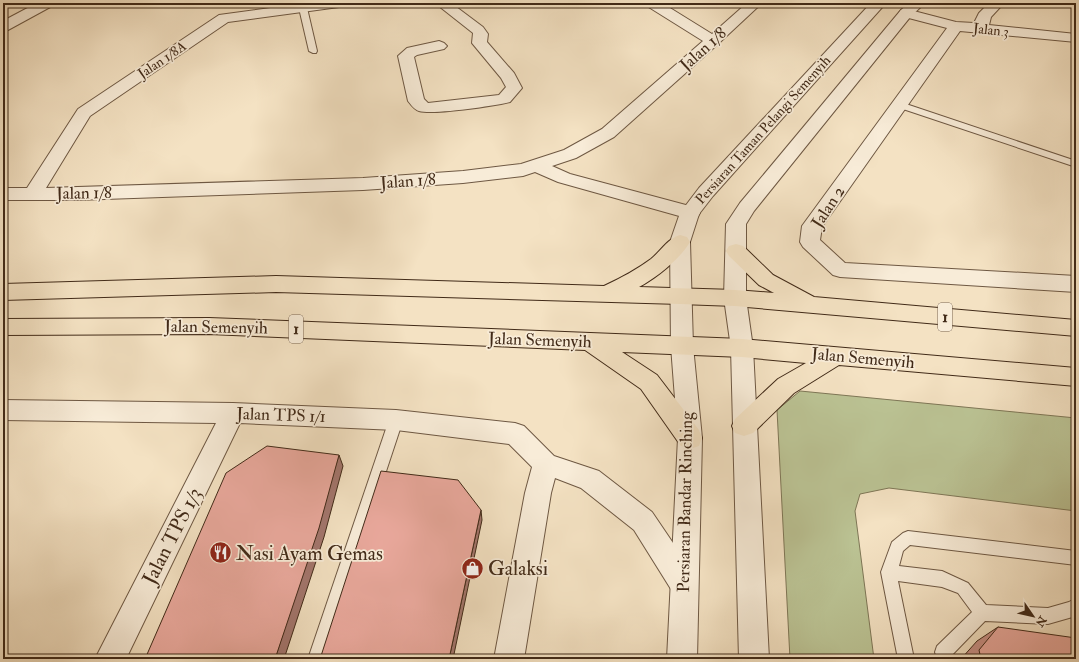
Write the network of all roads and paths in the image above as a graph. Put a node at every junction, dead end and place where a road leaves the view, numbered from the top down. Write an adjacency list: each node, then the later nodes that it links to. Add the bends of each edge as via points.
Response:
1 (47, 3): 12 (street)
2 (339, 3): 9 (street, Jalan 1/8A)
3 (442, 3): 16 (street, via 478,30 481,34 479,43 508,76 514,88 504,99 423,108 416,101 406,56 412,51)
4 (652, 3): 15 (street)
5 (755, 3): 15 (street, Jalan 1/8)
6 (879, 3): 10 (street, Persiaran Taman Pelangi Semenyih)
7 (997, 3): 13 (street, via 984,16)
8 (908, 6): 10 (street, Jalan 3, via 895,12 874,14); 11 (street, Jalan 3); 25 (street, Persiaran Taman Pelangi Semenyih, via 747,207 736,224)
9 (303, 8): 17 (lane); 22 (street, Jalan 1/8A, via 224,18 84,113)
10 (864, 18): 23 (street, Persiaran Taman Pelangi Semenyih, via 706,192)
11 (956, 26): 13 (street, Jalan 3); 18 (street, Jalan 2)
12 (3, 27)
13 (980, 29): 14 (street, Jalan 3)
14 (1076, 38)
15 (712, 41): 20 (street, Jalan 1/8, via 608,133 570,154)
16 (439, 46)
17 (313, 51)
18 (900, 105): 19 (lane); 26 (street, Jalan 2, via 812,226 810,242 840,270)
19 (1076, 164)
20 (537, 165): 22 (street, Jalan 1/8, via 523,170 463,177 363,184); 23 (street, via 564,178)
21 (3, 194): 22 (street, Jalan 1/8)
22 (33, 194)
23 (690, 213): 24 (street, Persiaran Taman Pelangi Semenyih)
24 (680, 242): 28 (main road, via 659,264 639,278); 29 (street, Persiaran Taman Pelangi Semenyih)
25 (736, 251): 30 (street, Persiaran Taman Pelangi Semenyih); 31 (main road, via 766,280)
26 (1076, 284)
27 (3, 292): 28 (main road, 1, via 276,284)
28 (606, 294): 29 (main road, 1)
29 (680, 296): 30 (main road, 1); 35 (street, Persiaran Bandar Rinching)
30 (735, 298): 31 (main road, 1); 36 (street, Persiaran Taman Pelangi Semenyih)
31 (814, 305): 32 (main road, 1)
32 (1075, 325)
33 (3, 327): 34 (main road, Jalan Semenyih / 1, via 209,326)
34 (590, 342): 35 (main road, Jalan Semenyih / 1); 43 (main road, via 649,382)
35 (682, 346): 36 (main road, Jalan Semenyih / 1); 43 (street, Persiaran Bandar Rinching)
36 (742, 348): 37 (main road, Jalan Semenyih / 1); 42 (street)
37 (836, 356): 38 (main road, Jalan Semenyih / 1); 42 (main road, via 786,386)
38 (1076, 377)
39 (3, 410): 40 (street, Jalan TPS 1/1)
40 (234, 413): 41 (street, Jalan TPS 1/1); 50 (street, Jalan TPS 1/3)
41 (396, 420): 44 (street, Jalan TPS 1/1, via 515,434); 51 (lane)
42 (744, 426): 54 (street)
43 (690, 438): 47 (street, Persiaran Bandar Rinching)
44 (546, 464): 47 (street, via 590,479 643,521); 52 (street, via 538,493)
45 (1076, 559): 46 (lane, via 908,538 897,547)
46 (890, 572): 49 (lane, via 942,579 963,588); 55 (lane)
47 (684, 584): 53 (street, Persiaran Bandar Rinching)
48 (1076, 606): 49 (lane, via 1074,609 1048,616)
49 (982, 612): 56 (lane, via 943,652)
50 (110, 659)
51 (316, 659)
52 (509, 659)
53 (682, 659)
54 (754, 659)
55 (906, 659)
56 (945, 659)

